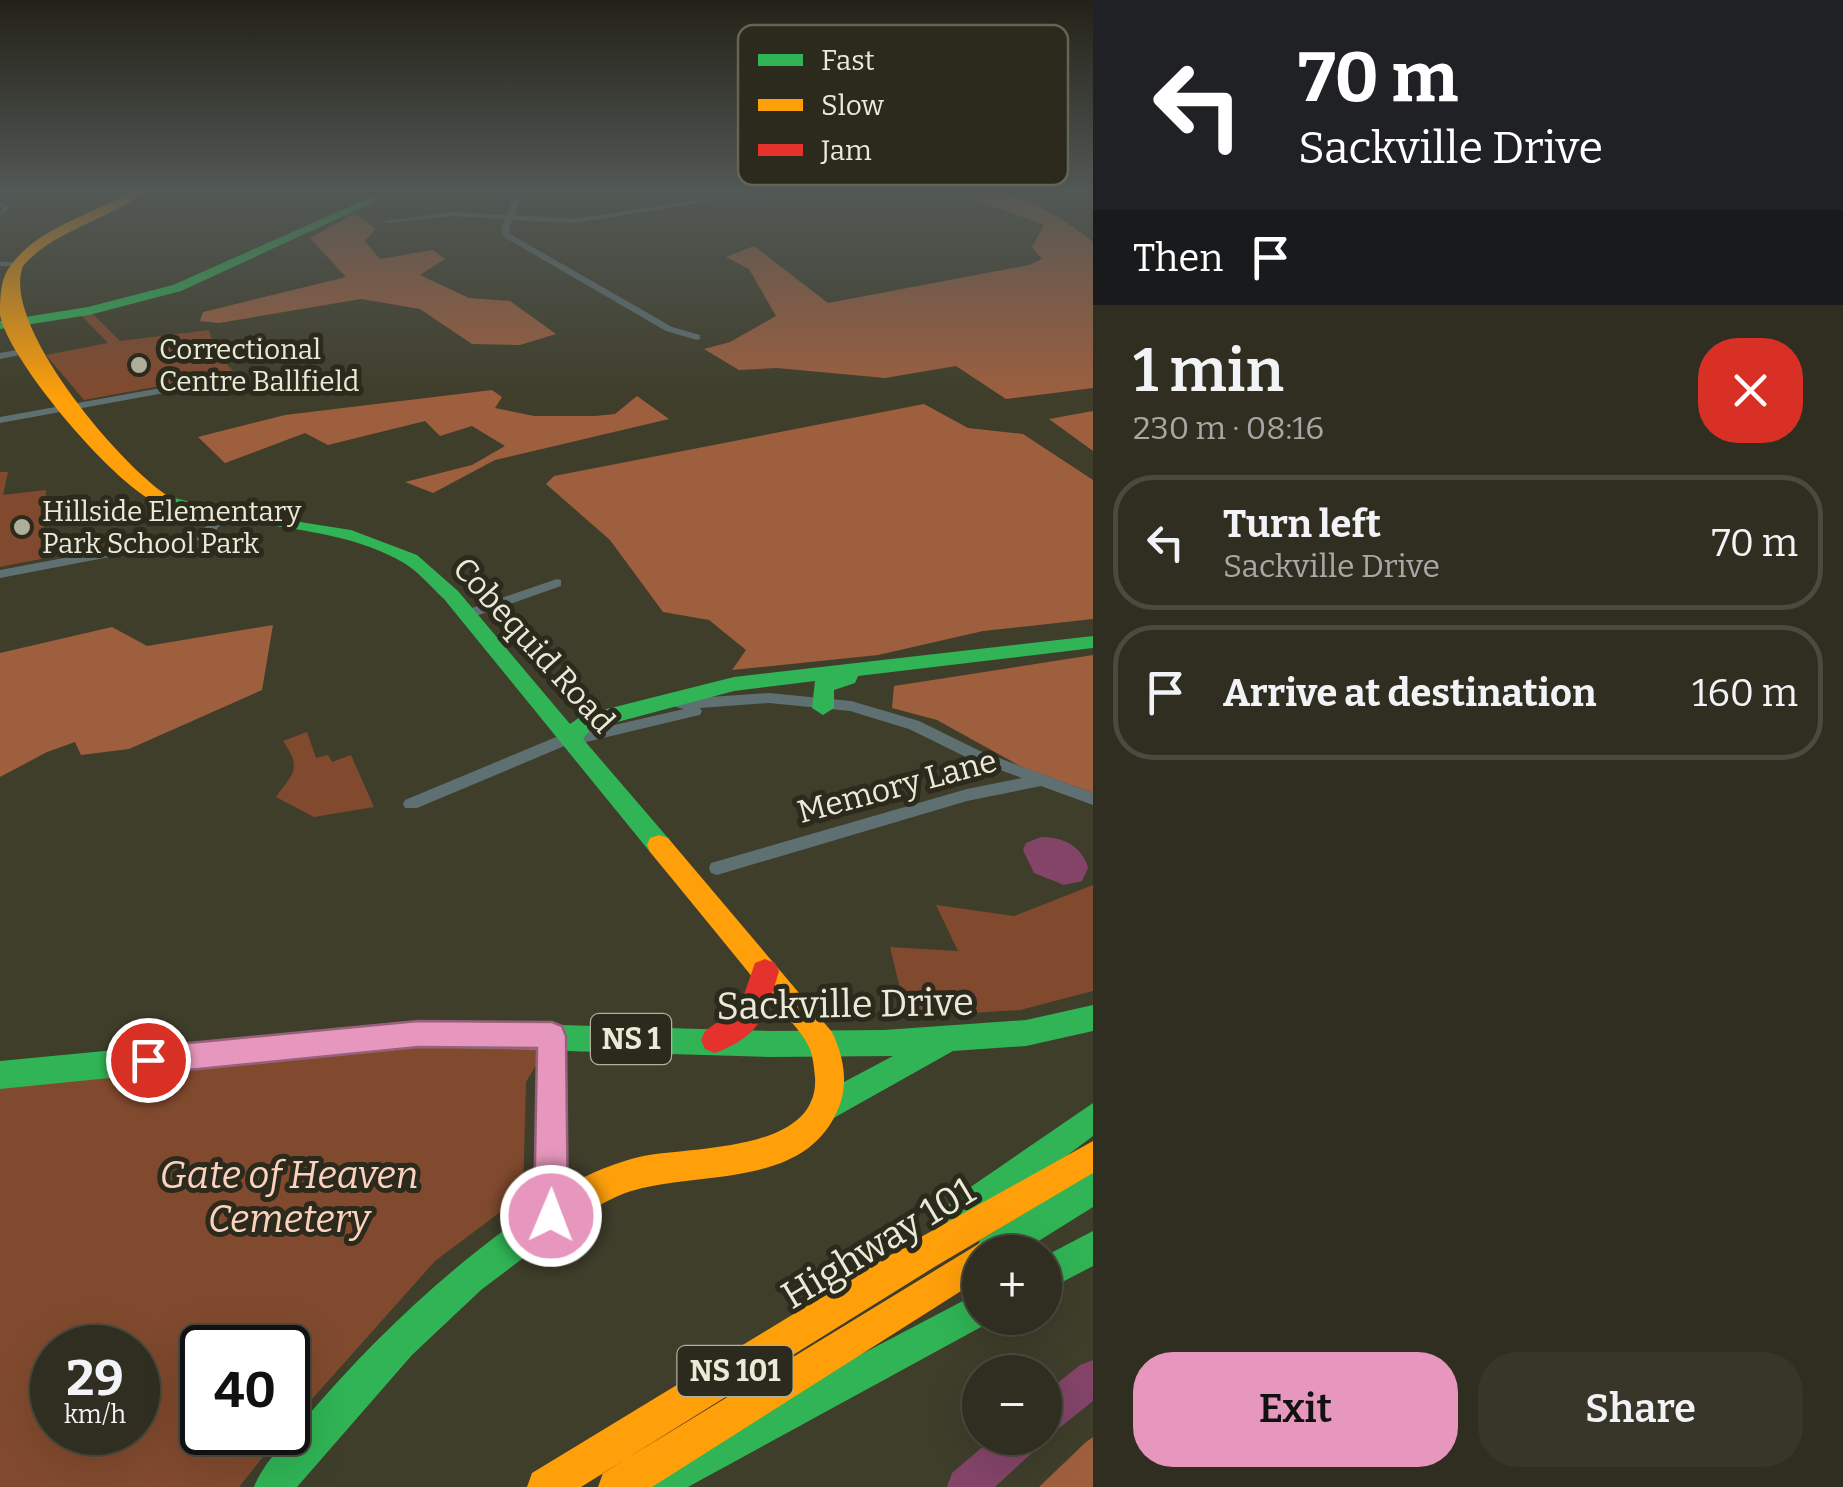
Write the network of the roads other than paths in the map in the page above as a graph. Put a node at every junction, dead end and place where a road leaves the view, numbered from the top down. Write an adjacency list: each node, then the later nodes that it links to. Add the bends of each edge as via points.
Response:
1 (236, 258): 5 (main road, via 130,298)
2 (249, 258): 5 (main road, via 132,301)
3 (547, 258): 7 (street, via 669,329)
4 (9, 264): 6 (main road)
5 (57, 315): 6 (main road)
6 (10, 326): 8 (street); 10 (main road, Cobequid Road)
7 (697, 337)
8 (0, 356)
9 (205, 382): 10 (street)
10 (71, 409): 11 (street); 12 (main road, Cobequid Road, via 143,490)
11 (0, 420)
12 (220, 518): 13 (street, via 194,537); 15 (main road, Cobequid Road, via 374,543 412,560)
13 (0, 574)
14 (557, 583): 15 (street)
15 (468, 614): 19 (main road, Cobequid Road)
16 (1093, 642): 17 (main road)
17 (893, 666): 18 (main road, via 823,686); 19 (main road, via 734,684 583,723)
18 (822, 705): 19 (street, via 717,708); 20 (street)
19 (573, 736): 22 (street); 24 (main road, Cobequid Road)
20 (1037, 780): 21 (street, Memory Lane); 23 (street, Memory Lane)
21 (1093, 799)
22 (411, 804)
23 (717, 868)
24 (764, 971): 28 (main road, Cobequid Road); 29 (main road, via 762,1001 749,1022)
25 (1093, 1018): 27 (main road, Sackville Drive / NS 1)
26 (552, 1036): 29 (main road, Sackville Drive / NS 1); 30 (main road, Sackville Drive / NS 1, via 380,1036); 35 (main road)
27 (951, 1040): 28 (main road, Sackville Drive / NS 1); 31 (main road)
28 (822, 1041): 29 (main road, Sackville Drive / NS 1); 31 (main road, via 832,1086)
29 (711, 1042)
30 (0, 1075)
31 (823, 1109): 35 (main road, via 787,1143 622,1177)
32 (1093, 1118): 38 (main road, via 968,1209)
33 (1093, 1156): 38 (main road, Highway 101 / NS 101)
34 (1093, 1188): 36 (main road, Highway 101)
35 (551, 1216): 42 (main road, via 381,1358)
36 (1019, 1235)
37 (1093, 1248): 39 (main road)
38 (924, 1254): 43 (main road, Highway 101 / NS 101)
39 (1062, 1265)
40 (962, 1271): 44 (main road, Highway 101 / NS 101)
41 (962, 1319): 45 (main road)
42 (273, 1487)
43 (546, 1487)
44 (617, 1487)
45 (649, 1487)

